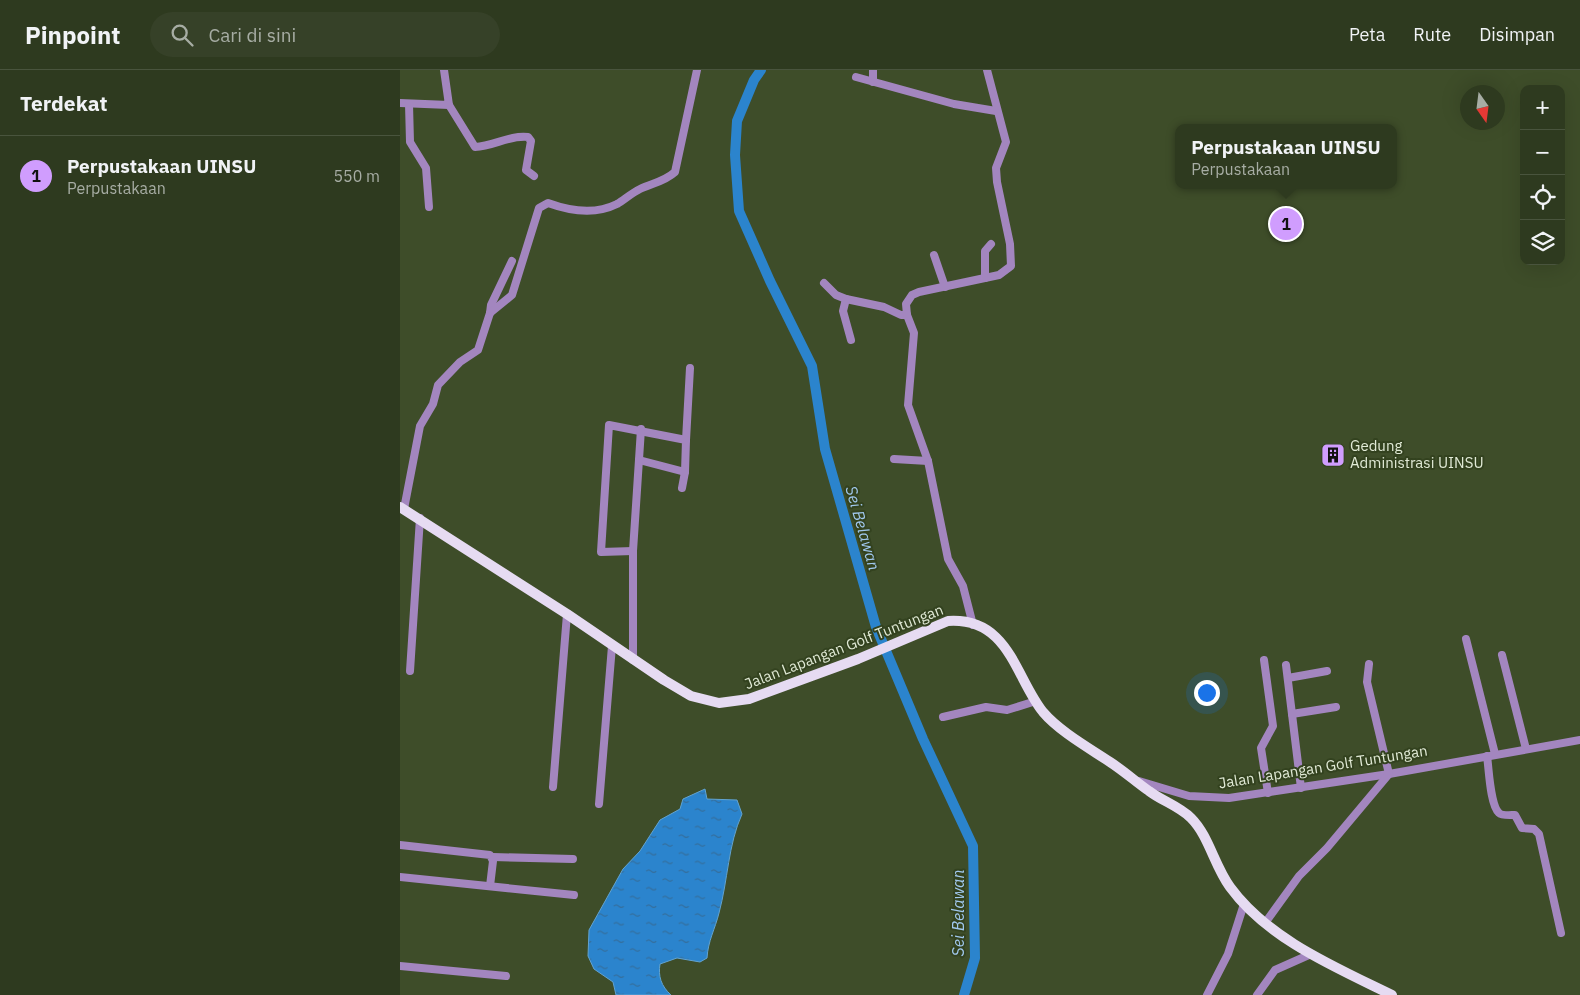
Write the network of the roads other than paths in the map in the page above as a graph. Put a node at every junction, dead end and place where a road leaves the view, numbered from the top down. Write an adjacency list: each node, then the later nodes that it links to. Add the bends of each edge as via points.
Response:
1 (444, 70): 9 (street)
2 (696, 70): 20 (street, via 675,172 664,181 641,188 615,204 598,209 568,211 548,203 541,205 512,296)
3 (873, 70): 6 (street)
4 (986, 70): 10 (street)
5 (856, 78): 6 (street)
6 (873, 82): 10 (street, via 954,104)
7 (400, 103): 8 (street)
8 (409, 104): 9 (street); 12 (street, via 410,142 426,168)
9 (449, 105): 11 (street, via 475,147 514,136 528,137 531,141 526,170)
10 (996, 111): 16 (street, via 1006,142 996,168 997,182 1012,258 1009,270)
11 (534, 176)
12 (429, 207)
13 (991, 244): 16 (street, via 985,251)
14 (934, 256): 18 (street)
15 (512, 261): 20 (street)
16 (985, 278): 18 (street)
17 (824, 283): 19 (street, via 836,295)
18 (946, 287): 21 (street, via 912,295 906,304)
19 (846, 299): 21 (street); 22 (street, via 843,312)
20 (490, 313): 31 (street, via 478,350 460,362 438,385 433,404 420,426)
21 (907, 315): 28 (street, via 914,333 908,405)
22 (851, 340)
23 (690, 368): 25 (street)
24 (641, 429): 25 (street); 27 (street); 33 (street, via 611,424 608,433 601,552)
25 (686, 440): 29 (street)
26 (894, 459): 28 (street)
27 (639, 460): 29 (street); 33 (street)
28 (928, 461): 35 (street, via 948,559 963,586)
29 (685, 472): 30 (street)
30 (682, 488)
31 (402, 508): 32 (main road, Jalan Lapangan Golf Tuntungan)
32 (420, 518): 34 (main road, Jalan Lapangan Golf Tuntungan); 43 (street)
33 (633, 551): 39 (street)
34 (567, 614): 37 (main road, Jalan Lapangan Golf Tuntungan); 55 (street)
35 (973, 624): 39 (main road, Jalan Lapangan Golf Tuntungan, via 948,622 749,699 719,703 684,693); 46 (main road, Jalan Lapangan Golf Tuntungan, via 996,637 1008,650)
36 (1466, 639): 52 (street)
37 (612, 646): 39 (main road, Jalan Lapangan Golf Tuntungan); 58 (street)
38 (1502, 655): 51 (street)
39 (632, 660)
40 (1264, 660): 57 (street, via 1273,726 1261,748)
41 (1369, 664): 53 (street, via 1367,682)
42 (1286, 665): 45 (street)
43 (410, 671)
44 (1327, 671): 45 (street)
45 (1288, 678): 48 (street)
46 (1036, 701): 49 (street, via 1007,710 986,708); 54 (main road, Jalan Lapangan Golf Tuntungan, via 1050,719)
47 (1336, 707): 48 (street)
48 (1292, 714): 56 (street)
49 (943, 717)
50 (1580, 740): 51 (street, Jalan Lapangan Golf Tuntungan)
51 (1526, 749): 52 (street, Jalan Lapangan Golf Tuntungan)
52 (1491, 755): 53 (street, Jalan Lapangan Golf Tuntungan); 67 (street, via 1493,801 1502,815 1514,815 1522,828 1534,829 1538,834)
53 (1389, 774): 56 (street, Jalan Lapangan Golf Tuntungan); 66 (street, via 1299,876)
54 (1137, 780): 57 (street, Jalan Lapangan Golf Tuntungan, via 1177,793 1211,798); 65 (main road, via 1191,818 1204,836 1221,874)
55 (553, 787)
56 (1301, 788): 57 (street, Jalan Lapangan Golf Tuntungan)
57 (1268, 793)
58 (599, 804)
59 (400, 845): 60 (street, via 486,853)
60 (493, 857): 61 (street); 63 (street)
61 (573, 859)
62 (400, 877): 63 (street)
63 (490, 886): 64 (street)
64 (574, 895)
65 (1244, 904): 66 (main road); 72 (street, via 1228,954)
66 (1265, 924): 68 (main road)
67 (1561, 933)
68 (1312, 954): 71 (main road); 73 (street, via 1275,970)
69 (400, 966): 70 (street)
70 (506, 976)
71 (1374, 990): 74 (main road)
72 (1207, 995)
73 (1257, 995)
74 (1392, 995)

